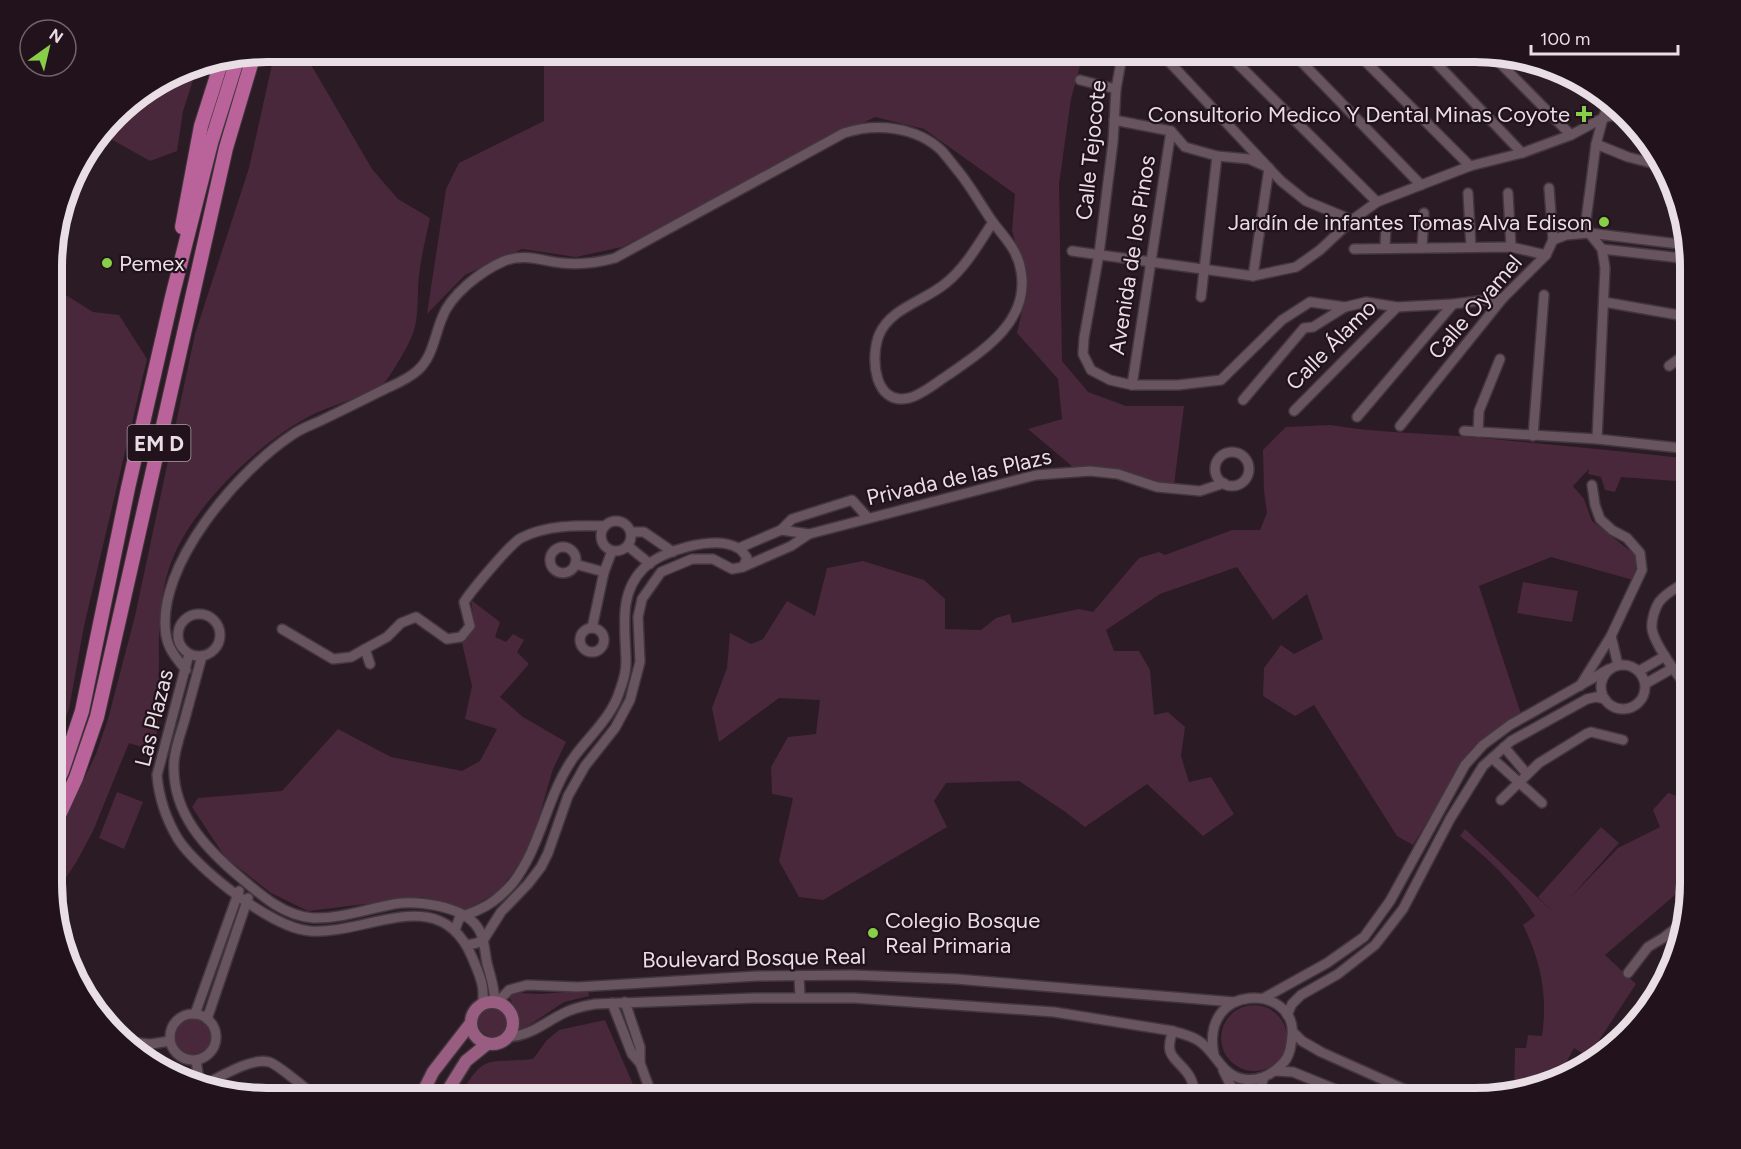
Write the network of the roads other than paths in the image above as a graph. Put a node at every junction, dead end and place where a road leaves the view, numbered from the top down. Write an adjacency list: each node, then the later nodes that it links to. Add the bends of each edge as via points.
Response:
1 (252, 62): 115 (highway, EM D, via 220,171 98,717)
2 (1121, 62): 12 (street, Calle Tejocote)
3 (1169, 62): 24 (street)
4 (1236, 62): 29 (street)
5 (1302, 62): 25 (street)
6 (1366, 62): 23 (street)
7 (1435, 62): 20 (street)
8 (1500, 63): 18 (street)
9 (236, 64): 51 (highway, EM D, via 211,143)
10 (220, 67): 51 (highway, via 201,126)
11 (1080, 80): 12 (street)
12 (1116, 89): 16 (street, Calle Tejocote)
13 (1606, 110): 15 (street)
14 (1612, 116): 15 (street)
15 (1602, 118): 18 (street); 19 (street)
16 (1114, 120): 17 (street, Avenida de los Pinos); 44 (street, Calle Tejocote)
17 (1171, 131): 21 (street, Avenida de los Pinos, via 1185,147); 47 (street, Avenida de los Pinos)
18 (1571, 135): 20 (street)
19 (1596, 144): 22 (street); 34 (street, via 1587,205)
20 (1522, 153): 23 (street)
21 (1217, 156): 24 (street, Avenida de los Pinos, via 1249,159); 48 (street)
22 (1651, 163)
23 (1470, 166): 25 (street)
24 (1269, 168): 31 (street, via 1306,201); 49 (street)
25 (1421, 185): 29 (street)
26 (1549, 188): 35 (street)
27 (1468, 193): 38 (street)
28 (1508, 193): 37 (street)
29 (1377, 202): 31 (street)
30 (1424, 213): 40 (street)
31 (1352, 220): 49 (street, via 1296,267)
32 (993, 222): 32 (street, via 1011,244 1021,271 1022,291 1012,320 975,356 913,397 889,395 878,382 875,359 877,340 884,326 894,315 946,283 970,257); 101 (street, via 933,144 896,129 864,128 844,133 615,258 582,264 524,257 497,265 468,284 451,302 431,353 417,371 293,434 246,473 203,523 166,605 165,634 171,651)
33 (1386, 223): 39 (street)
34 (1589, 233): 35 (street); 36 (street); 42 (street)
35 (1553, 240): 45 (street, Calle Oyamel)
36 (1678, 244)
37 (1511, 246): 38 (street); 45 (street)
38 (1471, 247): 40 (street)
39 (1386, 248): 40 (street); 41 (street)
40 (1422, 248)
41 (1354, 249)
42 (1602, 249): 46 (street); 54 (street)
43 (1072, 251): 44 (street, Calle Tejocote)
44 (1099, 254): 47 (street, Calle Tejocote); 62 (street, via 1083,354 1090,370)
45 (1546, 255): 53 (street, Calle Oyamel)
46 (1679, 258)
47 (1152, 261): 48 (street, Calle Tejocote); 62 (street, Avenida de los Pinos)
48 (1204, 268): 49 (street, Calle Tejocote); 52 (street)
49 (1253, 276)
50 (1544, 295): 69 (street)
51 (172, 297): 110 (highway, EM D, via 82,711)
52 (1201, 297)
53 (1503, 298): 55 (street); 66 (street, Calle Oyamel)
54 (1604, 302): 58 (street); 70 (street)
55 (1453, 304): 57 (street); 65 (street)
56 (1345, 307): 57 (street, via 1366,302); 62 (street, via 1310,302 1281,320 1221,380); 63 (street, via 1313,327 1304,328)
57 (1397, 307): 64 (street, Calle Álamo)
58 (1679, 315)
59 (1500, 359): 68 (street, via 1479,411)
60 (1679, 359): 61 (street)
61 (1669, 366)
62 (1132, 385)
63 (1243, 400)
64 (1294, 411)
65 (1357, 417)
66 (1400, 426)
67 (1464, 431): 68 (street)
68 (1478, 432): 69 (street)
69 (1533, 436): 70 (street)
70 (1597, 440): 71 (street)
71 (1679, 448)
72 (1224, 483): 74 (street, Privada de las Plazs, via 1200,491 1157,487 1118,474 1090,471 1036,475)
73 (1592, 485): 93 (street, via 1600,519 1627,538 1640,553 1642,570)
74 (868, 518): 77 (street, via 852,500 792,519); 79 (street, Privada de las Plazs)
75 (578, 525): 76 (street); 80 (street); 94 (street, via 520,539 464,602 470,626 461,637 447,639 416,617 401,622 387,637)
76 (605, 526): 78 (street, via 613,521 622,522); 80 (street)
77 (781, 530): 79 (street, Privada de las Plazs); 82 (street); 83 (street)
78 (631, 532): 81 (street); 85 (street, via 644,532)
79 (809, 534): 82 (street, Privada de las Plazs)
80 (602, 540): 84 (street)
81 (628, 546): 84 (street); 87 (street)
82 (791, 546): 88 (street, Privada de las Plazs)
83 (739, 548): 85 (street, via 719,543); 88 (street, via 747,558)
84 (612, 551): 89 (street)
85 (673, 552): 87 (street)
86 (575, 564): 89 (street)
87 (650, 564): 120 (street, via 632,586 623,614 626,666 620,692 607,717 565,772 539,836 511,885 483,908)
88 (743, 567): 123 (street, via 732,569 713,559 692,559 661,572 642,599 638,630 640,662 630,700 568,796 541,867 501,912)
89 (604, 572): 91 (street)
90 (1679, 587): 97 (street, via 1659,602 1653,620 1652,630)
91 (592, 628)
92 (282, 629): 94 (street, via 333,659 351,657)
93 (1611, 636): 99 (street); 105 (street)
94 (365, 649): 98 (street)
95 (189, 654): 96 (street); 96 (street, via 180,645 178,633 182,624 193,615 206,616 217,624 220,638 214,650); 101 (street, Las Plazas)
96 (202, 656): 116 (street, Las Plazas, via 174,762 178,799 205,845)
97 (1665, 656): 100 (street); 102 (street)
98 (370, 664)
99 (1614, 667): 102 (street); 105 (street); 106 (street, via 1605,674 1601,685)
100 (1673, 668): 103 (street); 104 (street)
101 (186, 670): 118 (street, Las Plazas, via 158,775 159,794 179,840 205,870)
102 (1639, 671): 104 (street)
103 (1679, 675)
104 (1645, 684): 106 (street, via 1642,698 1631,707 1616,707)
105 (1579, 688): 128 (street, via 1510,725 1465,765 1390,901 1364,937 1328,963)
106 (1605, 699): 108 (street, via 1587,699)
107 (1623, 740): 111 (street, via 1591,732)
108 (1504, 747): 109 (street); 111 (street)
109 (1492, 758): 112 (street); 134 (street, via 1450,819 1403,909 1375,945 1338,974 1301,995)
110 (62, 771)
111 (1527, 774): 112 (street)
112 (1519, 782): 113 (street); 114 (street)
113 (1501, 800)
114 (1542, 803)
115 (62, 808)
116 (243, 880): 117 (street, Las Plazas); 118 (street)
117 (252, 888): 119 (street); 120 (street, Las Plazas, via 300,916 331,918 409,903 436,905)
118 (237, 894): 119 (street, Las Plazas); 133 (street)
119 (247, 901): 121 (street, Las Plazas, via 279,922 309,931 410,915 433,918); 135 (street)
120 (463, 916): 121 (street); 123 (street, via 476,924)
121 (454, 930): 124 (street)
122 (1674, 930): 125 (street, via 1648,947)
123 (484, 939): 124 (street); 132 (street, via 494,987)
124 (467, 945): 132 (street)
125 (1628, 973)
126 (799, 976): 127 (street); 131 (street, Boulevard Bosque Real, via 956,979); 132 (street, Boulevard Bosque Real, via 578,987 527,985 509,990)
127 (800, 997): 130 (street, Boulevard Bosque Real); 137 (street, Boulevard Bosque Real, via 1054,1012)
128 (1264, 998): 131 (street); 134 (street)
129 (612, 1002): 130 (street, Boulevard Bosque Real); 139 (street, Boulevard Bosque Real, via 578,1007 532,1032); 145 (street, via 632,1054)
130 (625, 1002): 145 (street, via 640,1047)
131 (1234, 1002): 143 (street, via 1224,1010 1212,1032)
132 (491, 1003): 136 (main road, via 474,1012); 139 (main road, via 503,1005 511,1014 513,1026)
133 (195, 1014): 135 (street); 140 (street, via 176,1021)
134 (1287, 1015): 138 (street)
135 (207, 1019): 144 (street, via 215,1032 214,1047)
136 (471, 1023): 142 (main road, via 477,1038); 157 (main road)
137 (1173, 1032): 143 (street, Boulevard Bosque Real, via 1200,1042); 151 (street, via 1169,1042 1173,1059 1189,1075)
138 (1293, 1032): 147 (street, via 1286,1059); 155 (street, via 1321,1052)
139 (508, 1037): 142 (main road)
140 (170, 1041): 141 (street); 144 (street, via 182,1058)
141 (139, 1043)
142 (487, 1044): 158 (main road, via 466,1061)
143 (1214, 1055): 146 (street)
144 (196, 1060): 148 (street)
145 (640, 1063): 159 (street)
146 (1220, 1066): 149 (street, via 1243,1079); 152 (street)
147 (1275, 1071): 149 (street); 154 (street, via 1293,1072)
148 (198, 1076)
149 (1264, 1077): 153 (street)
150 (213, 1081): 156 (street, via 243,1066 271,1062)
151 (1193, 1087)
152 (1231, 1087)
153 (1261, 1087)
154 (1330, 1087)
155 (1400, 1087)
156 (305, 1088)
157 (425, 1088)
158 (449, 1088)
159 (649, 1088)

